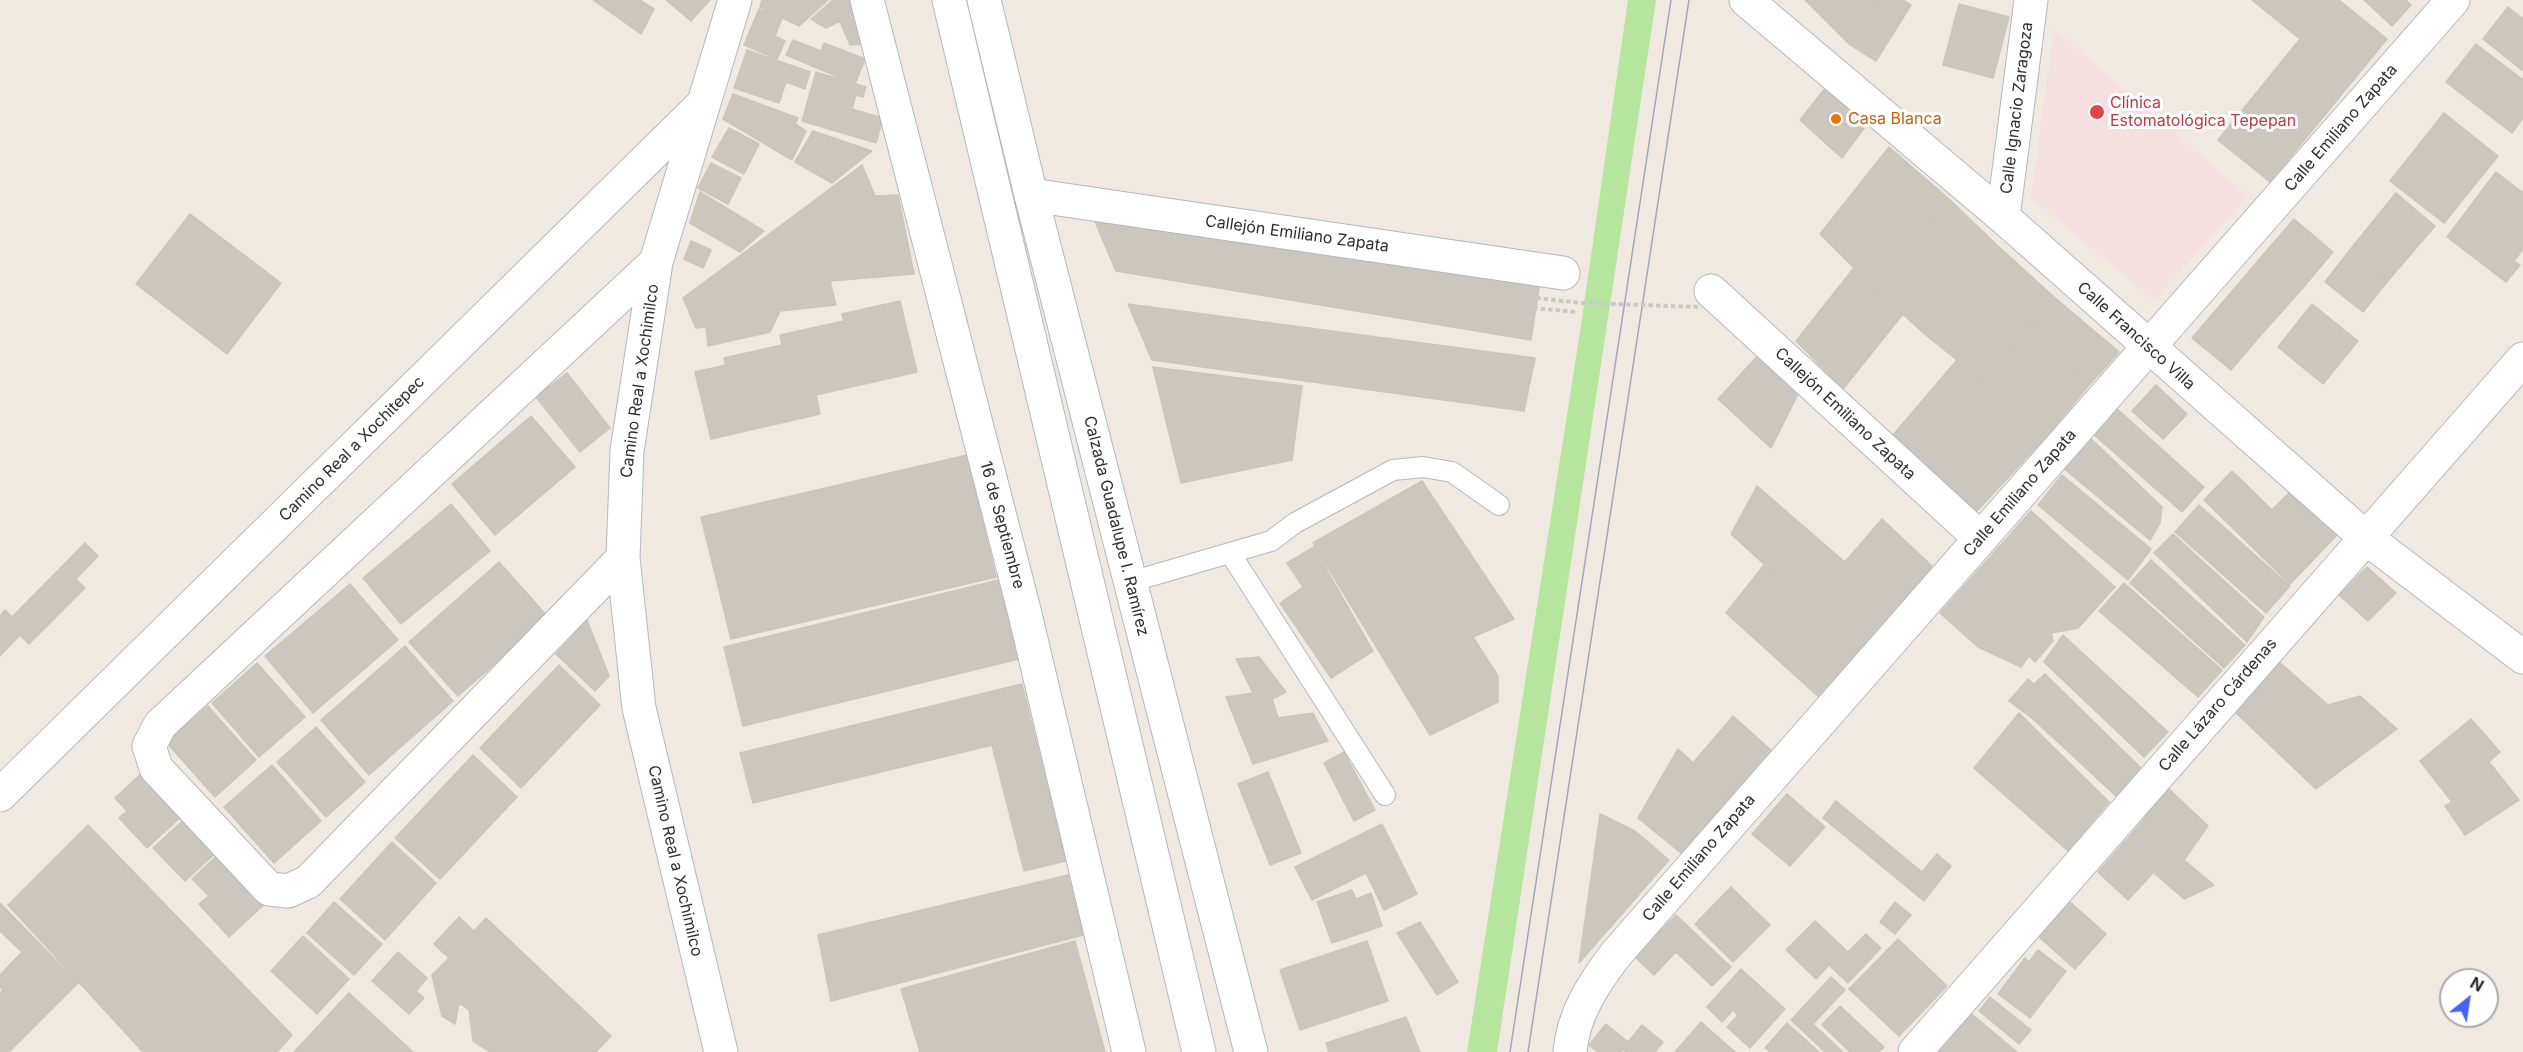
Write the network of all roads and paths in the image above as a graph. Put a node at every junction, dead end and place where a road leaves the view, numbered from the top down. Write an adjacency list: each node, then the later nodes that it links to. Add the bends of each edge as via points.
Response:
1 (735, 0): 8 (street, Camino Real a Xochimilco)
2 (867, 0): 27 (street, 16 de Septiembre, via 1024,610)
3 (949, 0): 28 (street)
4 (984, 0): 9 (street, Calzada Guadalupe I. Ramírez)
5 (2031, 0): 10 (street, Calle Ignacio Zaragoza)
6 (2453, 0): 15 (street, Calle Emiliano Zapata)
7 (1750, 4): 10 (street, Calle Francisco Villa)
8 (705, 102): 11 (street, Camino Real a Xochimilco); 24 (street, Camino Real a Xochitepec)
9 (1031, 195): 12 (street, Callejón Emiliano Zapata); 22 (street, Calzada Guadalupe I. Ramírez)
10 (2002, 217): 15 (street, Calle Francisco Villa)
11 (656, 262): 21 (street, Camino Real a Xochimilco, via 627,451); 21 (street, via 160,725 150,746 156,768 268,889 288,891 308,882)
12 (1563, 273)
13 (1706, 299): 14 (path, bridge, via 1583,303 1535,298 1534,308); 19 (street, Callejón Emiliano Zapata)
14 (1575, 312)
15 (2148, 348): 18 (street, Calle Francisco Villa); 19 (street, Calle Emiliano Zapata)
16 (2523, 359): 18 (street, Calle Lázaro Cárdenas)
17 (1499, 505): 20 (lane, via 1452,472 1423,467 1393,470 1271,540)
18 (2365, 537): 23 (street, Calle Francisco Villa); 31 (street, Calle Lázaro Cárdenas)
19 (1980, 538): 30 (street, Calle Emiliano Zapata, via 1616,954 1589,989)
20 (1230, 553): 22 (lane); 25 (lane)
21 (623, 558): 26 (street, Camino Real a Xochimilco, via 639,708)
22 (1130, 582): 29 (street, Calzada Guadalupe I. Ramírez)
23 (2523, 657)
24 (0, 795)
25 (1385, 795)
26 (720, 1052)
27 (1128, 1052)
28 (1199, 1052)
29 (1251, 1052)
30 (1570, 1052)
31 (1915, 1052)

